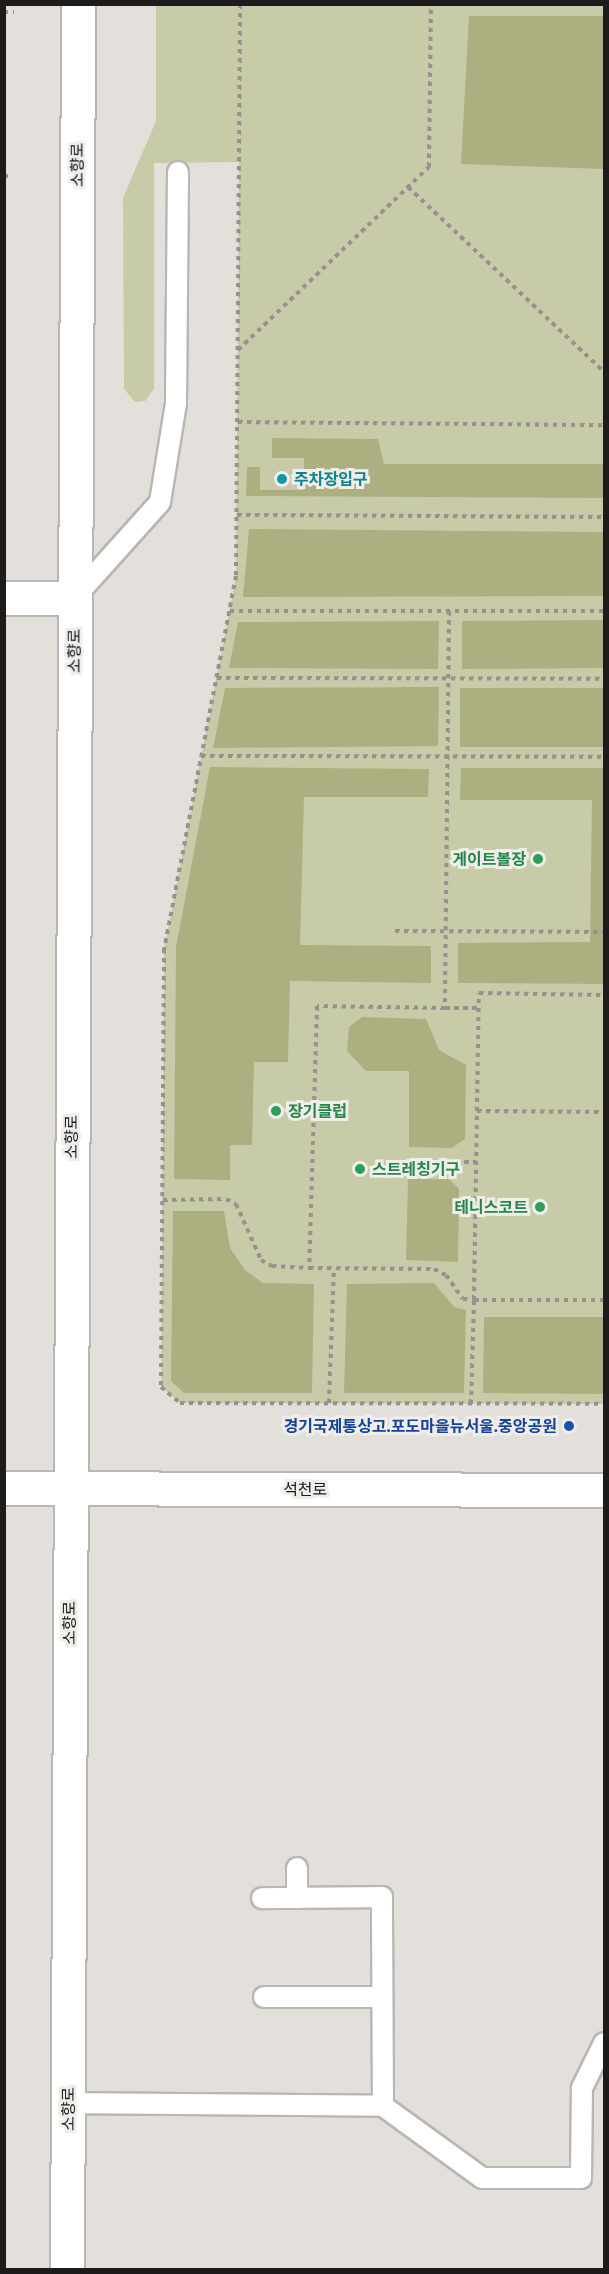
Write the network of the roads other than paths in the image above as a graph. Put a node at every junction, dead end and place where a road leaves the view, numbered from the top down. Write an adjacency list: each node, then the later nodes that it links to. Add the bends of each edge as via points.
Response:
1 (78, 4): 4 (street, 소향로)
2 (178, 172): 4 (lane, via 176,404 160,502)
3 (4, 598): 4 (street)
4 (74, 598): 6 (street, 소향로)
5 (4, 1488): 6 (street, 석천로)
6 (69, 1488): 7 (street, 석천로); 14 (street, 소향로)
7 (604, 1490)
8 (297, 1868): 10 (lane)
9 (262, 1898): 10 (lane)
10 (297, 1898): 12 (lane, via 382,1897)
11 (264, 1997): 12 (lane)
12 (382, 1997): 15 (lane)
13 (604, 2043): 15 (lane, via 582,2088 581,2178 482,2178)
14 (68, 2103): 15 (lane); 16 (street, 소향로)
15 (383, 2106)
16 (67, 2270)

